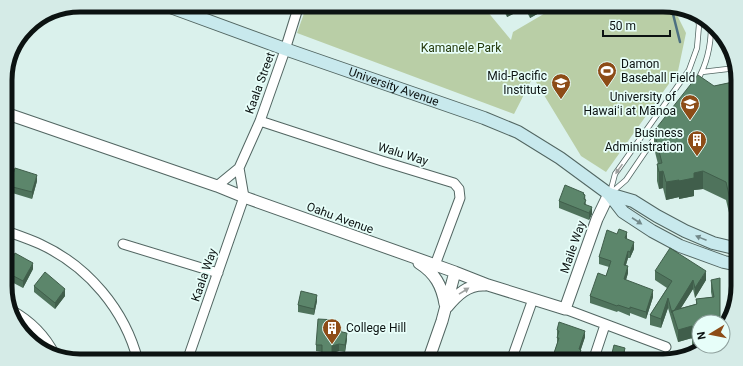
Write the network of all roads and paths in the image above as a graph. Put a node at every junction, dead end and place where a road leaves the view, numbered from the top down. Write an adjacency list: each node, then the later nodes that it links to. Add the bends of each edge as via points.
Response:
1 (184, 12): 5 (main road, University Avenue)
2 (297, 12): 5 (street, Kaala Street)
3 (699, 22): 14 (lane, Maile Way, one-way to 14, via 697,48 689,70 615,174)
4 (711, 32): 7 (lane, via 709,51)
5 (285, 49): 10 (street, Kaala Street); 14 (main road, University Avenue, via 342,67 518,132)
6 (729, 69): 7 (lane)
7 (702, 72): 8 (lane)
8 (692, 88)
9 (12, 115): 13 (street, Oahu Avenue)
10 (260, 121): 12 (street, Kaala Street); 21 (street, Walu Way, via 454,183 459,188 460,198)
11 (661, 128): 14 (lane, Maile Way, via 626,180)
12 (240, 168): 13 (street, Kaala Street); 15 (street)
13 (217, 186): 15 (street, Oahu Avenue)
14 (610, 194): 18 (main road, University Avenue, one-way to 14, via 685,231 633,201); 20 (main road, University Avenue, one-way to 20, via 623,212 657,234 680,246); 27 (street, Maile Way, via 597,219)
15 (244, 197): 19 (street, Oahu Avenue); 23 (street, Kaala Way)
16 (12, 233): 32 (street, via 62,256 86,275 114,307 127,329)
17 (123, 244): 23 (street)
18 (731, 247)
19 (411, 257): 21 (street, Oahu Avenue); 26 (street, via 436,278)
20 (731, 264)
21 (435, 265): 22 (street, Oahu Avenue)
22 (455, 272): 24 (street, Oahu Avenue); 26 (street)
23 (218, 274): 33 (street, Kaala Way)
24 (488, 285): 25 (street, Oahu Avenue); 26 (street, one-way to 24, via 467,289)
25 (533, 299): 27 (street, Oahu Avenue); 35 (street)
26 (446, 309): 34 (street)
27 (565, 309): 29 (street, Oahu Avenue)
28 (18, 315): 31 (street, via 39,331)
29 (605, 324): 30 (street, Oahu Avenue); 36 (street)
30 (666, 347)
31 (52, 348)
32 (136, 354)
33 (189, 354)
34 (430, 354)
35 (514, 354)
36 (595, 354)

